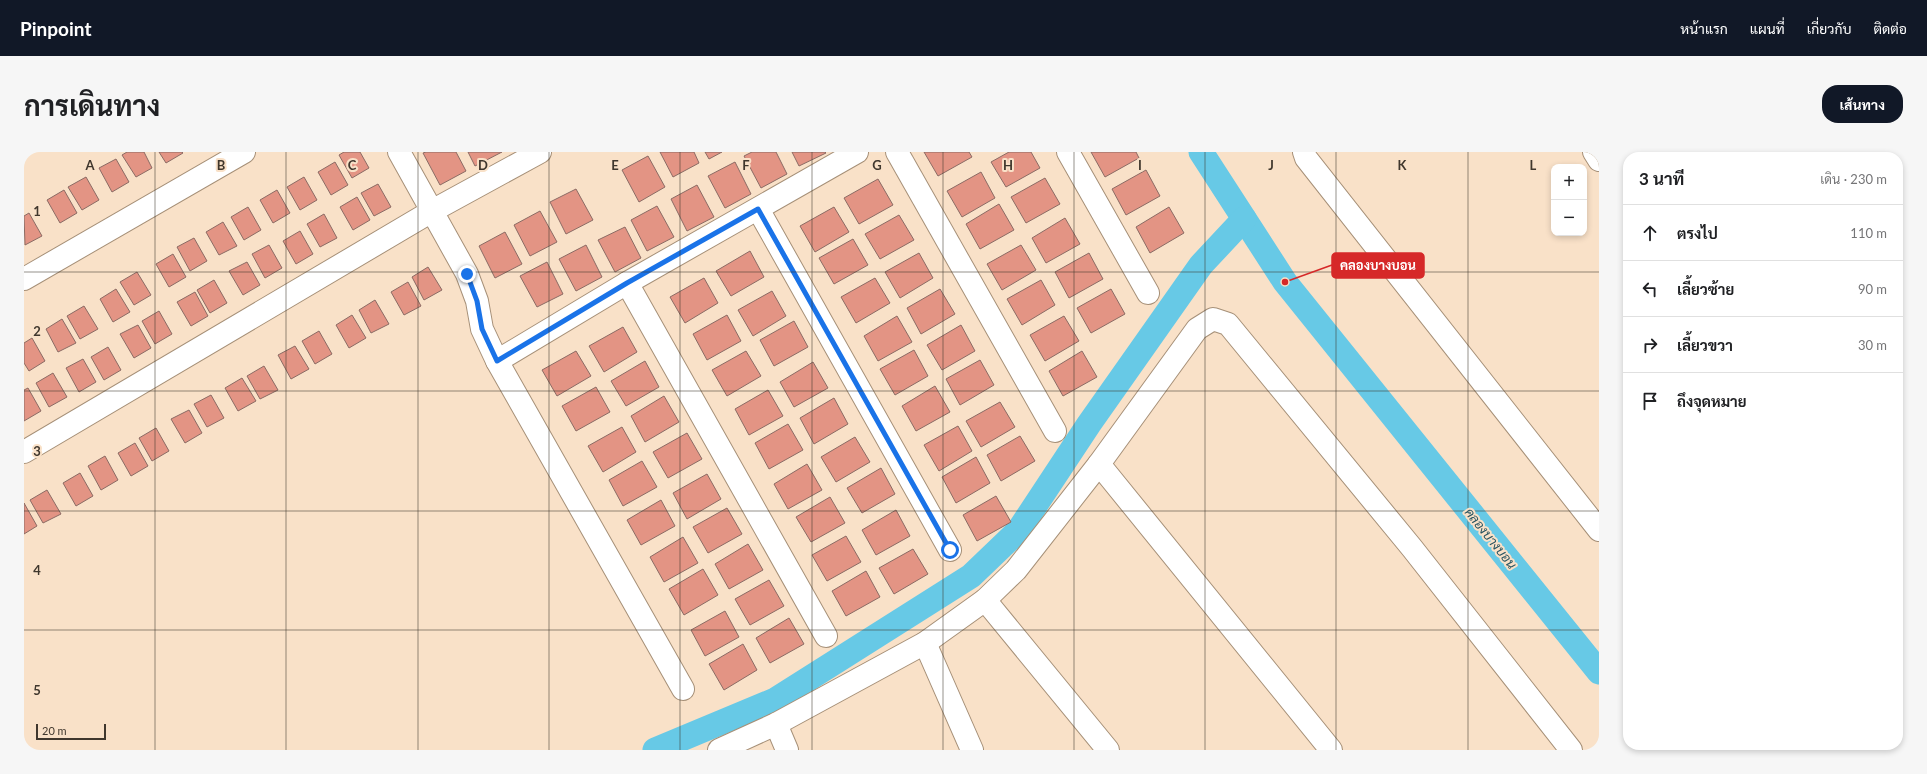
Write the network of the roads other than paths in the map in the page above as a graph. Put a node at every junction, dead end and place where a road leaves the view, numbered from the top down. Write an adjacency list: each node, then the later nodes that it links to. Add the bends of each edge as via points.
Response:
1 (244, 152): 12 (street)
2 (399, 152): 11 (street)
3 (540, 152): 11 (street)
4 (857, 152): 10 (street)
5 (897, 152): 16 (street)
6 (1068, 152): 14 (street)
7 (1304, 152): 19 (street, via 1306,158)
8 (1594, 152): 9 (street)
9 (1599, 160)
10 (758, 209): 13 (street); 20 (street)
11 (432, 211): 15 (street, via 467,274 477,301 482,329); 17 (street)
12 (24, 279)
13 (627, 283): 15 (street); 22 (street)
14 (1148, 294)
15 (497, 361): 24 (street)
16 (1055, 431)
17 (24, 452)
18 (1099, 464): 21 (street, via 1016,570); 30 (street); 31 (street, via 1197,330 1213,319 1228,324 1412,548)
19 (1599, 530)
20 (950, 550)
21 (985, 600): 23 (street); 29 (street)
22 (826, 636)
23 (925, 643): 25 (street); 28 (street)
24 (683, 688)
25 (776, 724): 26 (street); 27 (street)
26 (719, 750)
27 (787, 750)
28 (972, 750)
29 (1108, 750)
30 (1330, 750)
31 (1572, 750)

